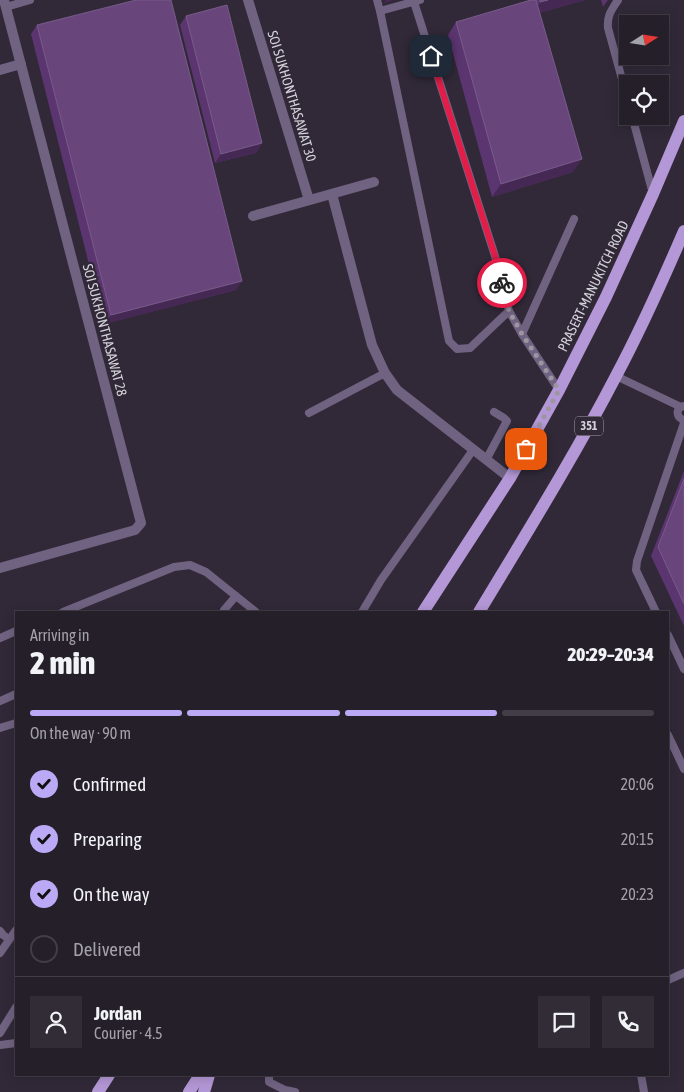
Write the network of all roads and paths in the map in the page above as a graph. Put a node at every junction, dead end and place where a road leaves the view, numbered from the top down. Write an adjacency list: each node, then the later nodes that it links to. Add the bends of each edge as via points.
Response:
1 (30, 0): 6 (lane)
2 (248, 0): 16 (street, SOI SUKHONTHASAWAT 30)
3 (377, 0): 7 (lane)
4 (618, 0): 10 (lane, via 611,11 608,28)
5 (417, 1): 7 (lane); 20 (lane)
6 (5, 4): 8 (street, SOI SUKHONTHASAWAT 28)
7 (380, 11): 20 (lane, via 449,341 457,349 470,348)
8 (21, 64): 9 (street); 32 (street, SOI SUKHONTHASAWAT 28, via 141,523 135,530)
9 (0, 70)
10 (621, 75)
11 (684, 121): 15 (main road, PRASERT-MANUKITCH ROAD)
12 (634, 125): 15 (lane)
13 (374, 182): 14 (street)
14 (332, 194): 16 (street); 22 (street, via 372,345)
15 (653, 194): 24 (main road, PRASERT-MANUKITCH ROAD)
16 (309, 200): 17 (street)
17 (253, 216)
18 (574, 218): 21 (lane)
19 (684, 231): 23 (main road, 351)
20 (509, 311): 21 (lane)
21 (522, 334): 24 (lane)
22 (385, 374): 26 (lane); 29 (street, via 397,390)
23 (616, 376): 25 (lane); 39 (main road, 351, via 569,462)
24 (559, 390): 31 (main road, PRASERT-MANUKITCH ROAD)
25 (683, 406): 28 (lane, via 678,415)
26 (309, 412)
27 (494, 412): 30 (lane, via 507,421)
28 (684, 422): 40 (lane, via 637,561 636,570)
29 (473, 450): 30 (street); 37 (lane)
30 (486, 460): 31 (street)
31 (510, 478): 38 (main road, PRASERT-MANUKITCH ROAD)
32 (0, 568)
33 (236, 596): 34 (lane); 35 (lane, via 206,572 190,565 174,567); 36 (lane)
34 (224, 610)
35 (64, 611)
36 (255, 611)
37 (363, 611)
38 (424, 611)
39 (480, 611)
40 (656, 611)
41 (15, 631): 42 (lane)
42 (0, 638)
43 (669, 638): 44 (lane)
44 (684, 669)
45 (15, 694): 46 (lane)
46 (0, 701)
47 (15, 723): 48 (lane)
48 (0, 728)
49 (669, 737): 50 (lane)
50 (684, 769)
51 (0, 931): 53 (lane)
52 (15, 931): 53 (lane)
53 (9, 939): 54 (lane)
54 (0, 953)
55 (684, 973): 56 (lane)
56 (669, 980)
57 (15, 1009): 58 (lane)
58 (0, 1033)
59 (15, 1043): 60 (lane)
60 (0, 1044)
61 (199, 1076): 67 (main road)
62 (209, 1076): 68 (main road)
63 (269, 1076): 69 (lane, via 269,1082)
64 (642, 1076): 70 (lane)
65 (104, 1083): 66 (main road)
66 (89, 1092)
67 (189, 1092)
68 (204, 1092)
69 (295, 1092)
70 (644, 1092)

